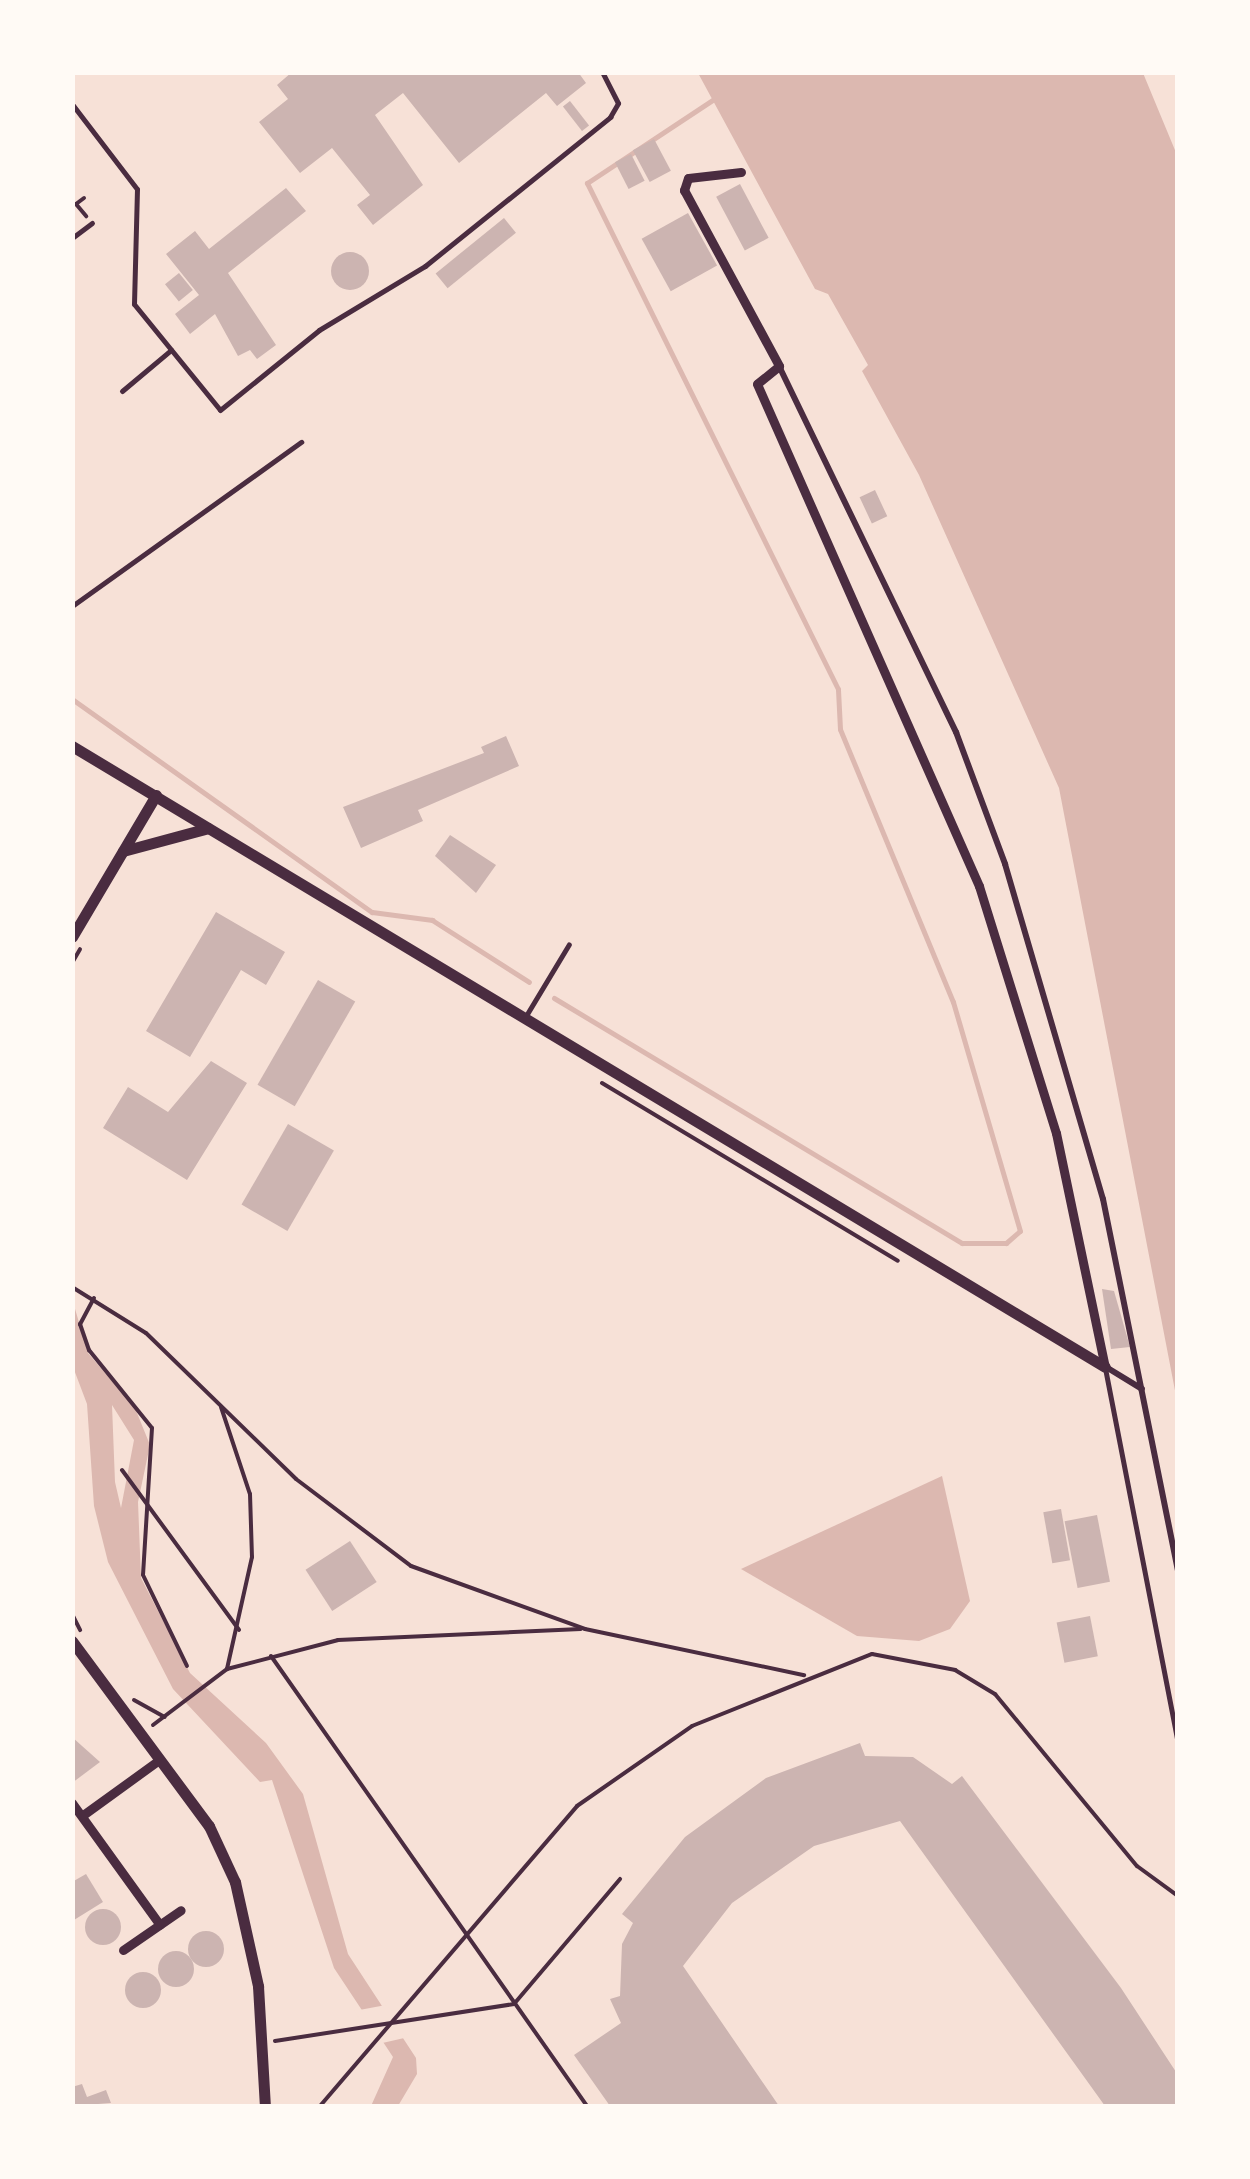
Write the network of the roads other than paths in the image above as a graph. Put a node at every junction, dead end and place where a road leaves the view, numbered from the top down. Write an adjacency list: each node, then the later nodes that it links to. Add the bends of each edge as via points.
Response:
1 (602, 72): 6 (lane, via 618,103 610,117 425,266 318,330 220,410)
2 (72, 104): 6 (lane, via 137,190 134,304)
3 (742, 172): 7 (street, via 688,178 684,190)
4 (92, 223): 5 (lane)
5 (72, 238)
6 (171, 350): 8 (lane)
7 (779, 366): 18 (street, via 757,384 924,744 1026,1025); 19 (street, via 956,732 1005,864 1104,1199)
8 (122, 391)
9 (301, 442): 10 (lane)
10 (72, 606)
11 (72, 746): 12 (street)
12 (156, 795): 13 (street); 14 (street)
13 (208, 828): 14 (street); 17 (street)
14 (123, 851): 15 (street)
15 (72, 937)
16 (570, 944): 17 (lane)
17 (524, 1019): 18 (street)
18 (1105, 1367): 19 (street); 22 (lane)
19 (1143, 1390): 20 (street)
20 (1178, 1570)
21 (72, 1641): 23 (street)
22 (1178, 1743)
23 (159, 1760): 25 (street); 31 (street, via 209,1826 235,1882 264,2042)
24 (72, 1802): 25 (street)
25 (84, 1815): 27 (street)
26 (182, 1910): 27 (street)
27 (160, 1925): 28 (street)
28 (123, 1950)
29 (1178, 2032): 30 (lane)
30 (1178, 2048)
31 (265, 2106)

